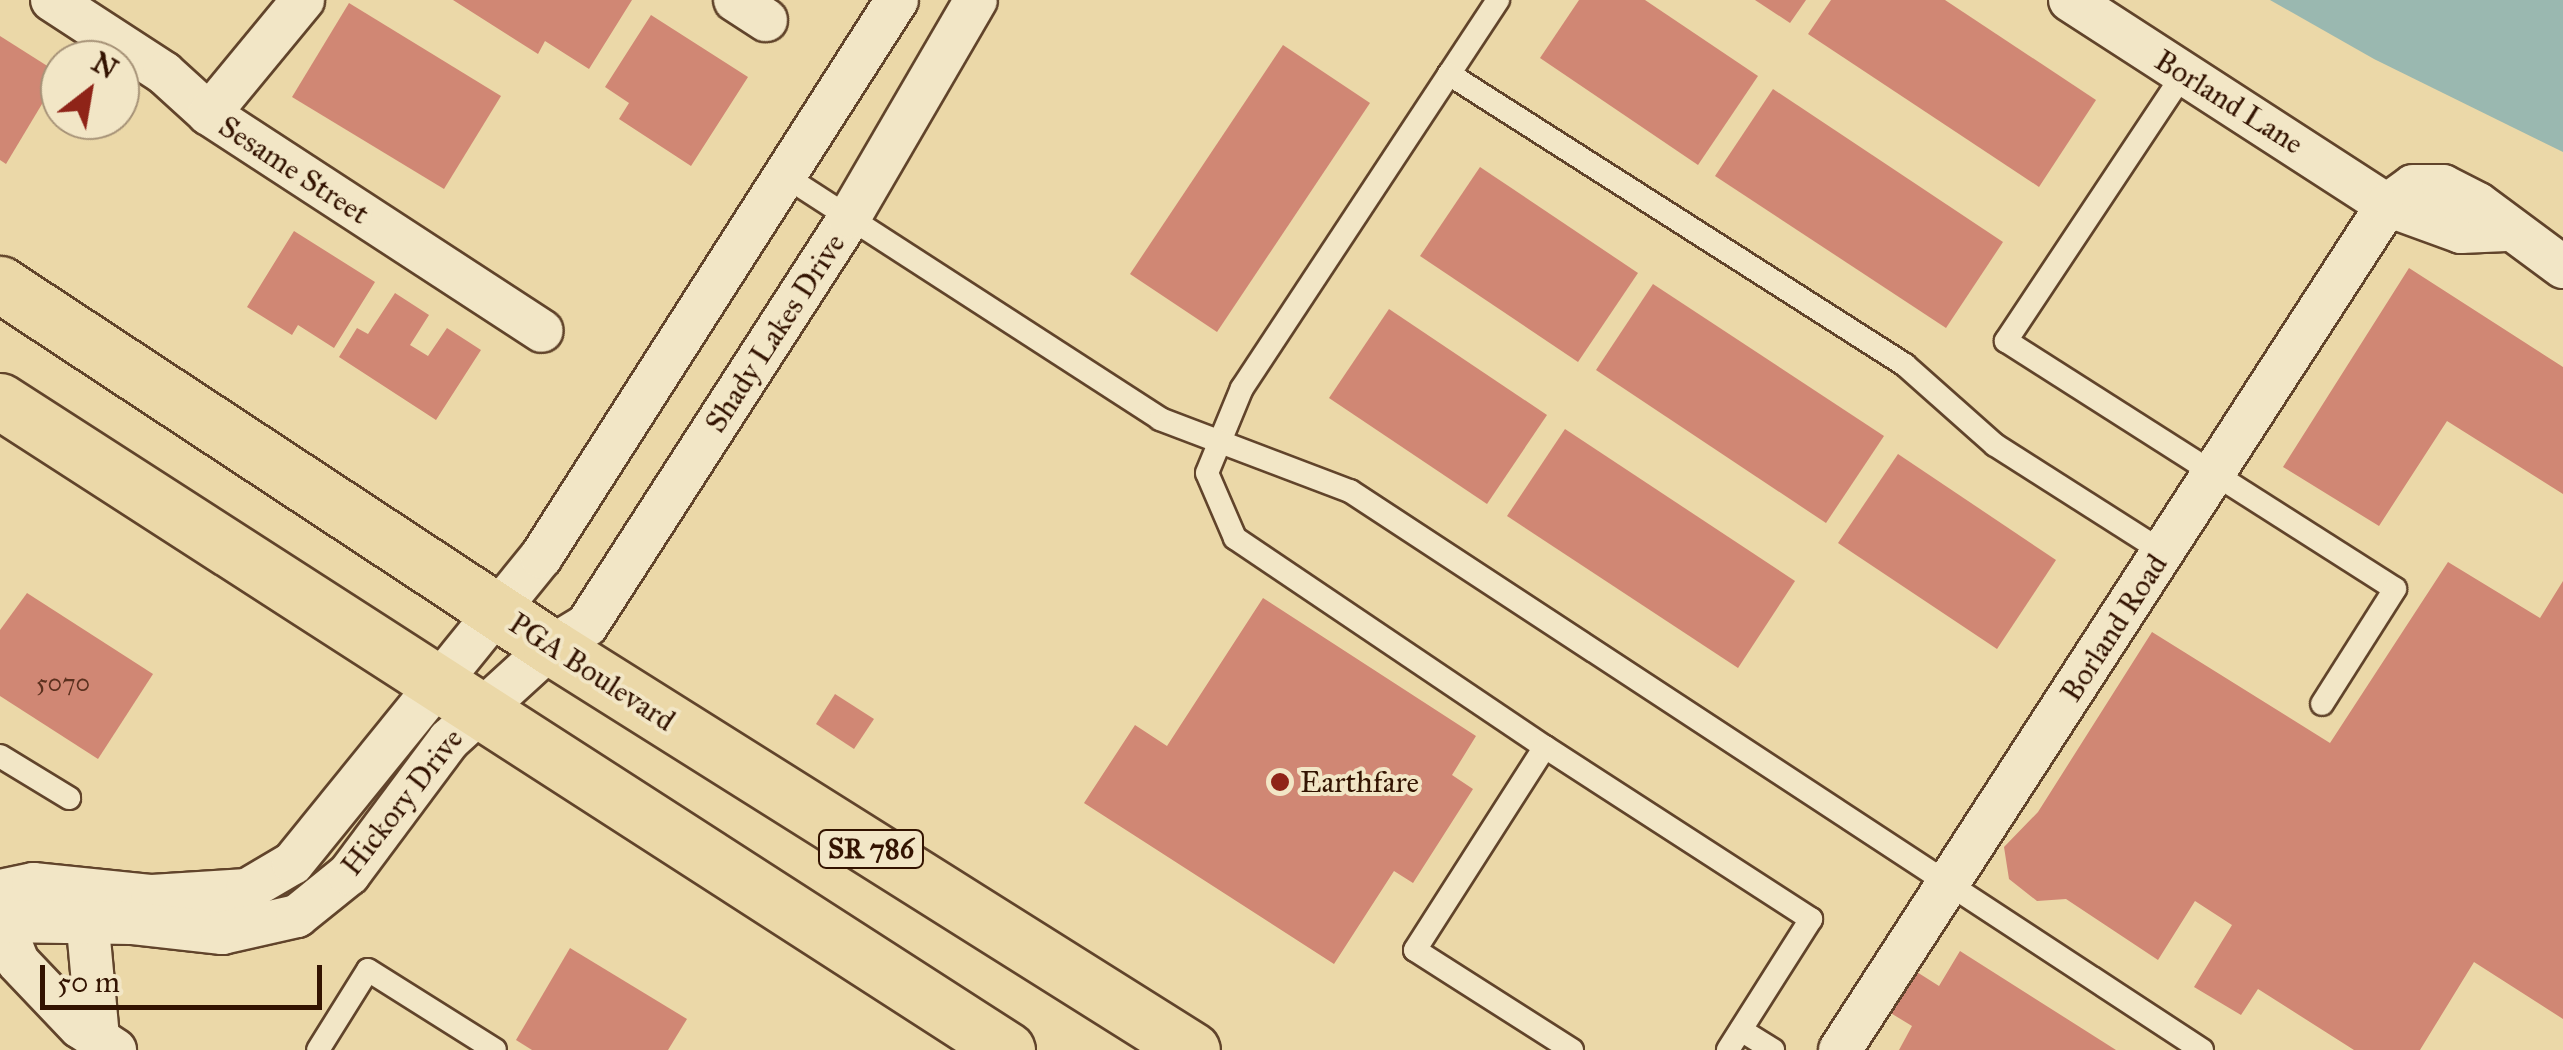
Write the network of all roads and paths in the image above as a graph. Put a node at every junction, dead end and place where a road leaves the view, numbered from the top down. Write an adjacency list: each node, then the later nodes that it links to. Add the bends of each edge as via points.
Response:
1 (52, 0): 9 (street, Sesame Street, via 164,72)
2 (303, 0): 9 (street)
3 (897, 0): 10 (street)
4 (976, 0): 12 (street, Shady Lakes Drive)
5 (1498, 0): 7 (lane)
6 (2070, 0): 8 (street, Borland Lane)
7 (1449, 74): 17 (lane, via 1242,388); 19 (lane, via 1905,366 1995,445)
8 (2184, 74): 11 (street, Borland Lane); 18 (lane, via 2006,340)
9 (209, 114): 15 (street, Sesame Street)
10 (785, 176): 12 (lane); 20 (street, via 541,558)
11 (2387, 205): 13 (street, via 2413,186 2443,186); 18 (street, Borland Road)
12 (849, 218): 17 (lane, via 1160,419); 21 (street, Shady Lakes Drive, via 587,625)
13 (2563, 267)
14 (0, 284): 20 (main road, PGA Boulevard / SR 786)
15 (542, 332)
16 (0, 400): 22 (main road)
17 (1220, 442): 24 (lane, via 1207,473 1235,538); 27 (lane, via 1350,491)
18 (2214, 472): 19 (street, Borland Road); 23 (lane, via 2395,590)
19 (2162, 552): 27 (street, Borland Road)
20 (494, 609): 21 (main road, PGA Boulevard / SR 786); 22 (street, Hickory Drive)
21 (552, 647): 22 (street, Hickory Drive); 35 (main road, PGA Boulevard / SR 786)
22 (455, 699): 28 (street, Hickory Drive, via 358,864 297,916 222,934); 34 (main road)
23 (2322, 704)
24 (1545, 747): 30 (lane, via 1812,919); 36 (lane, via 1415,950)
25 (0, 756): 26 (lane)
26 (69, 798)
27 (1947, 885): 38 (street, Borland Road); 39 (lane)
28 (86, 905): 29 (street, Hickory Drive); 31 (street)
29 (0, 912): 31 (street, via 18,962)
30 (1735, 1040): 37 (lane)
31 (107, 1044)
32 (318, 1050): 33 (lane, via 368,970)
33 (495, 1050)
34 (1007, 1050)
35 (1192, 1050)
36 (1572, 1050)
37 (1773, 1050)
38 (1840, 1050)
39 (2202, 1050)

